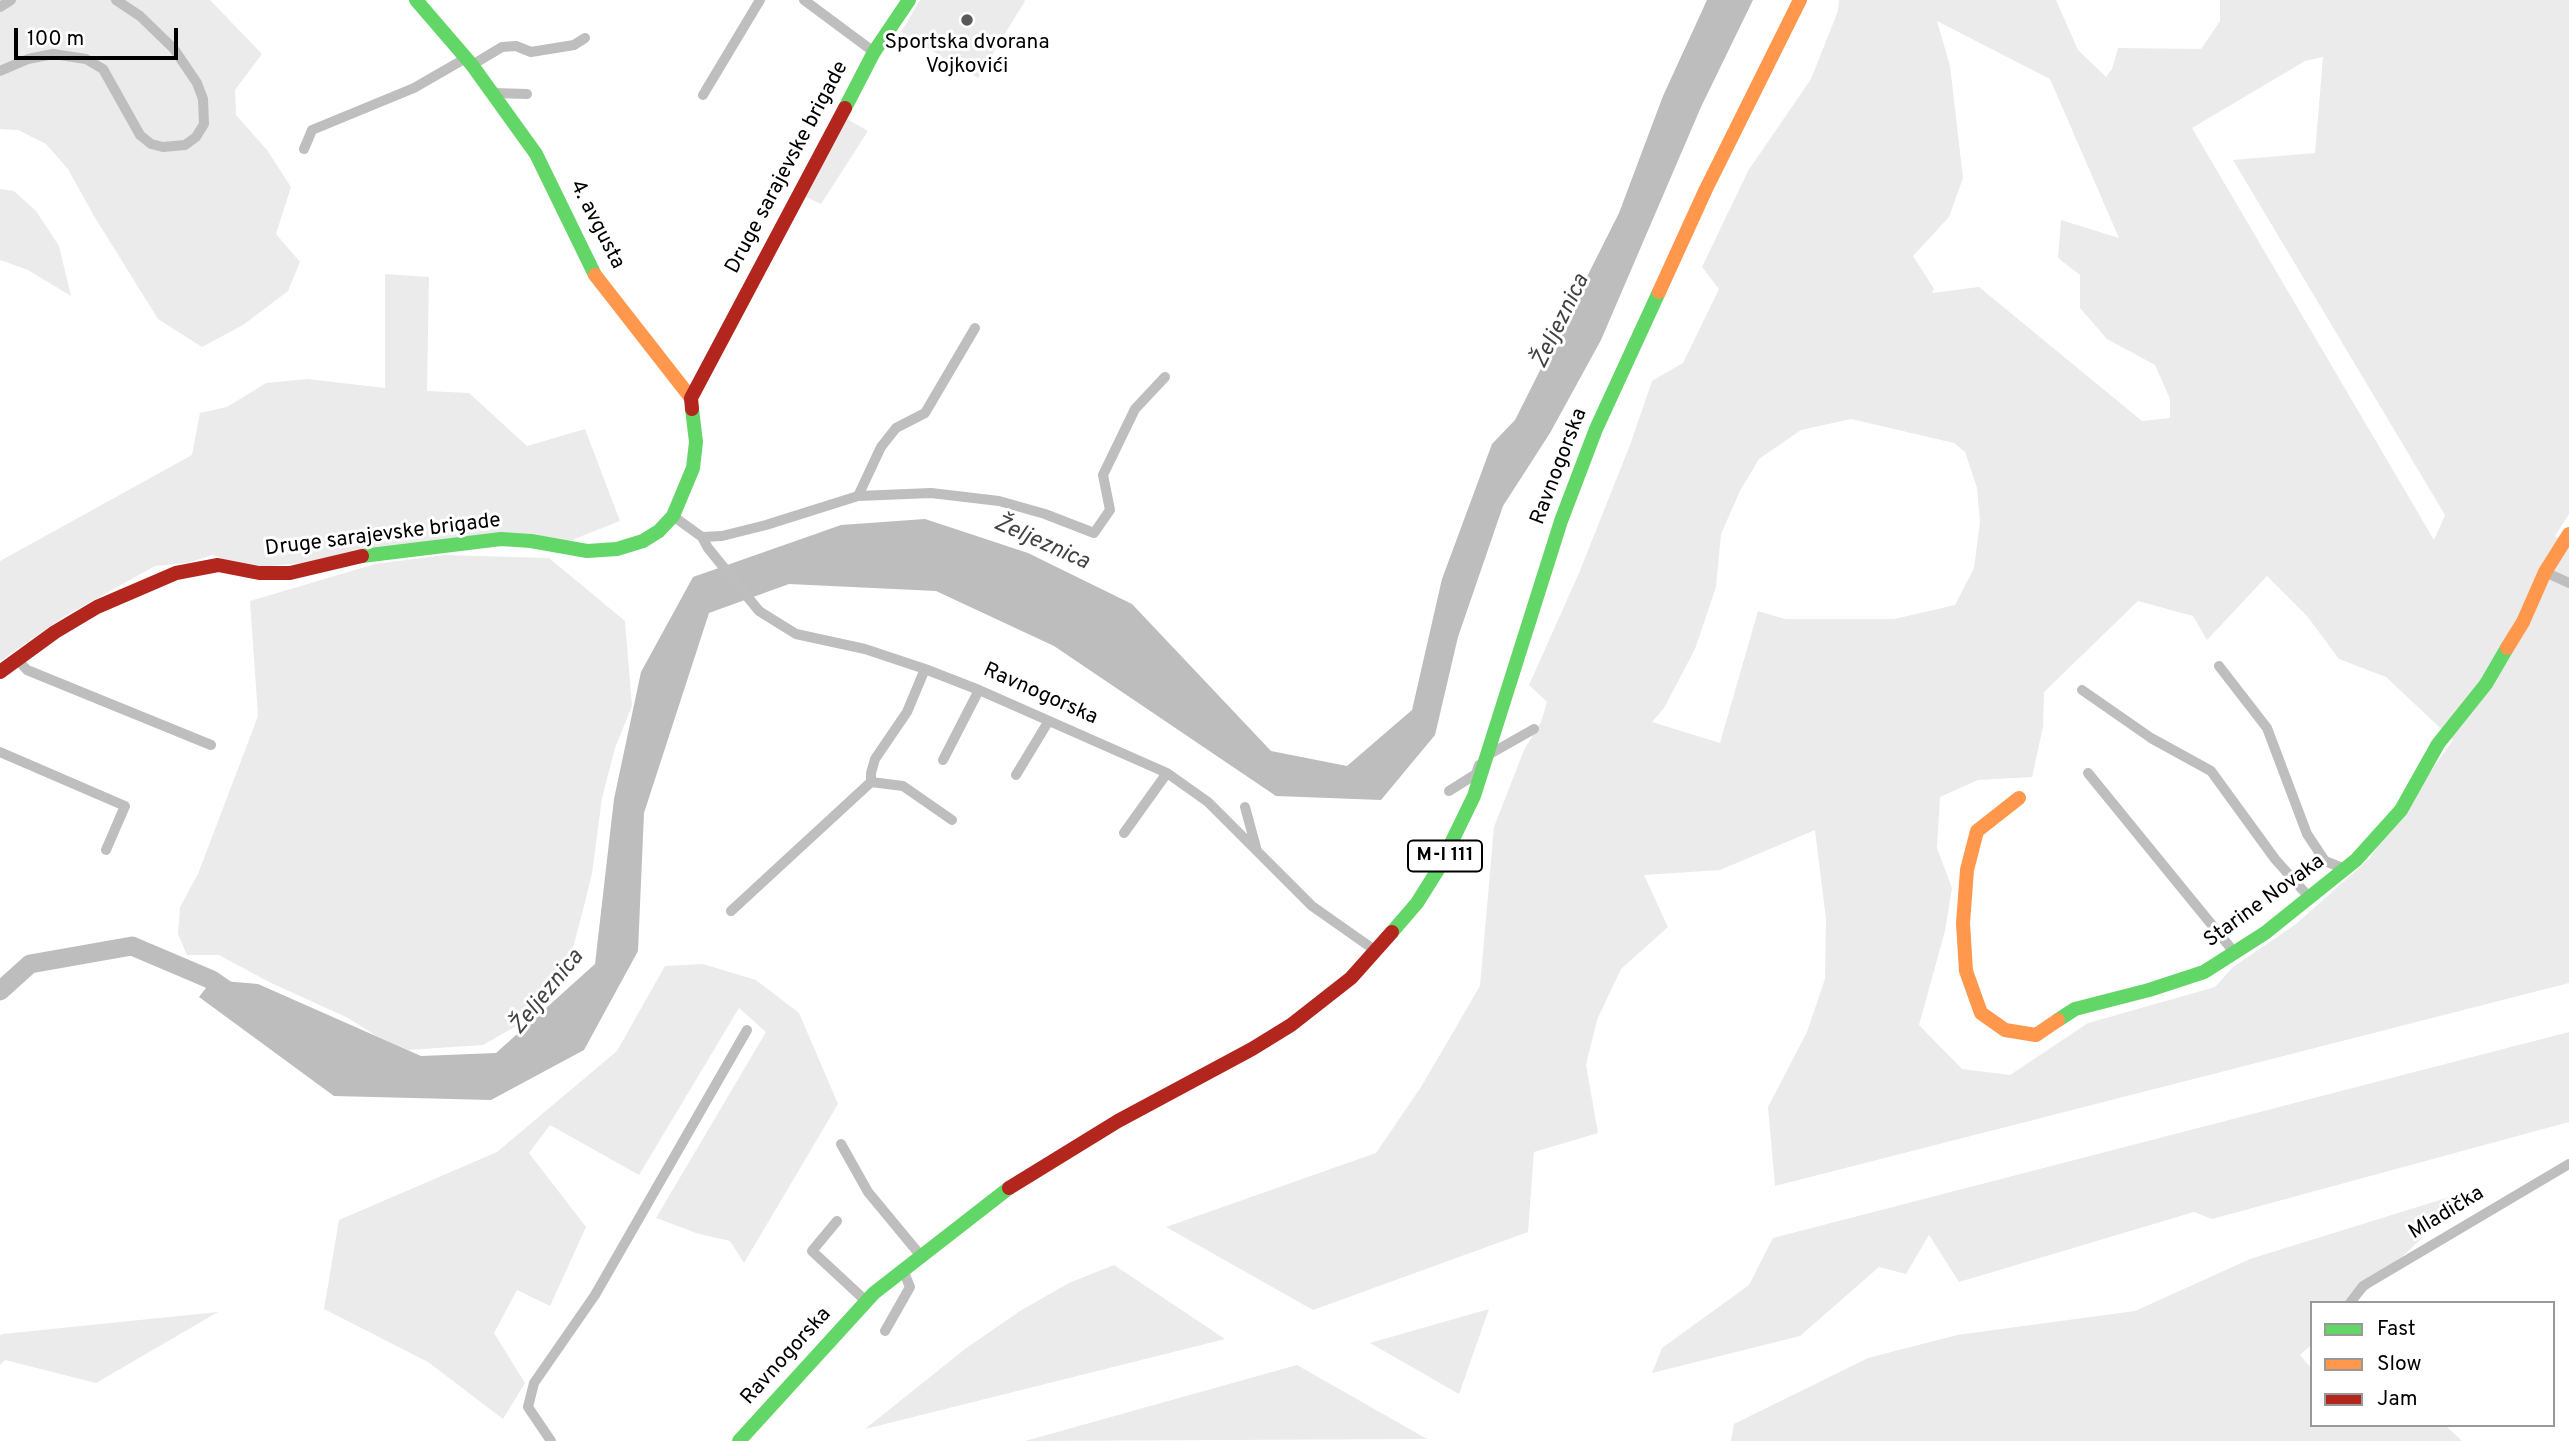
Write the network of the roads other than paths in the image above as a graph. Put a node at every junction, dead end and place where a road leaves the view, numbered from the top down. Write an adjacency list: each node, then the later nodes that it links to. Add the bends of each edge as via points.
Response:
1 (11, 0): 8 (street)
2 (116, 0): 12 (street, via 174,49 197,83 204,124 186,145 163,147 140,135 103,69 86,59 53,54)
3 (416, 0): 11 (main road, 4. avgusta)
4 (760, 0): 17 (street)
5 (804, 0): 10 (street)
6 (909, 0): 10 (main road, Druge sarajevske brigade)
7 (1800, 0): 38 (main road, Ravnogorska / M-I 111, via 1706,189 1596,429 1557,532)
8 (0, 7)
9 (585, 38): 11 (street, via 574,45 531,52 502,47)
10 (874, 52): 21 (main road, Druge sarajevske brigade)
11 (469, 61): 14 (street); 15 (main road, 4. avgusta)
12 (0, 71)
13 (392, 88): 14 (street)
14 (414, 88): 18 (street, via 312,130)
15 (494, 93): 16 (street); 21 (main road, 4. avgusta, via 536,154 593,272)
16 (527, 94)
17 (703, 95)
18 (304, 149)
19 (975, 328): 22 (street, via 925,413 896,428 881,447)
20 (1165, 377): 22 (street, via 1135,409 1103,475 1110,510 1094,534 999,501 930,493)
21 (691, 398): 23 (main road, Druge sarajevske brigade, via 696,442 693,467)
22 (858, 496): 25 (street, via 766,525)
23 (673, 516): 25 (street, Ravnogorska); 28 (main road, Druge sarajevske brigade, via 643,541 618,549 587,551 501,539 350,557 290,573 200,567 97,607)
24 (2569, 534): 26 (main road, Starine Novaka)
25 (702, 537): 30 (street, Ravnogorska, via 759,611 796,634 865,649)
26 (2545, 572): 27 (street); 51 (main road, Starine Novaka, via 2523,622 2486,684 2438,744 2401,810)
27 (2569, 583)
28 (18, 660): 31 (main road, Druge sarajevske brigade); 36 (street, via 27,670)
29 (2218, 666): 51 (street, via 2267,728 2307,834 2325,860)
30 (925, 669): 32 (street, Ravnogorska); 43 (street, via 907,712 875,759)
31 (0, 672)
32 (979, 690): 34 (street, Ravnogorska); 39 (street)
33 (2082, 690): 52 (street, via 2151,738 2211,771 2275,859)
34 (1048, 722): 40 (street, Ravnogorska); 42 (street)
35 (1534, 729): 38 (street)
36 (211, 745)
37 (0, 752): 49 (street, via 124,806)
38 (1489, 754): 44 (street, via 1482,757 1476,774); 54 (main road, Ravnogorska / M-I 111, via 1439,868)
39 (943, 760)
40 (1167, 773): 48 (street); 50 (street, Ravnogorska, via 1208,802)
41 (2088, 773): 55 (street)
42 (1016, 775)
43 (872, 782): 47 (street, via 903,786); 53 (street)
44 (1449, 791)
45 (2019, 797): 55 (main road, Starine Novaka, via 1977,831 1967,870 1966,971 1981,1013 2006,1030 2036,1035 2075,1009 2204,972)
46 (1245, 807): 50 (street)
47 (952, 820)
48 (1124, 833)
49 (106, 850)
50 (1257, 851): 54 (street, Ravnogorska, via 1312,906)
51 (2345, 869): 52 (main road, Starine Novaka)
52 (2309, 897): 55 (main road, Starine Novaka)
53 (731, 911)
54 (1376, 951): 60 (main road, Ravnogorska / M-I 111, via 1351,978 1292,1025 1118,1121 996,1196)
55 (2234, 952)
56 (747, 1030): 65 (street, via 595,1295 534,1382 528,1407)
57 (841, 1144): 60 (street, via 868,1192)
58 (2569, 1164): 62 (street, Mladička, via 2363,1286)
59 (837, 1221): 63 (street, via 812,1251)
60 (921, 1256): 61 (main road, Ravnogorska / M-I 111)
61 (903, 1270): 63 (main road, Ravnogorska / M-I 111); 64 (street, via 910,1287)
62 (2352, 1301)
63 (867, 1302): 66 (main road, Ravnogorska / M-I 111)
64 (885, 1331)
65 (551, 1441)
66 (739, 1441)

